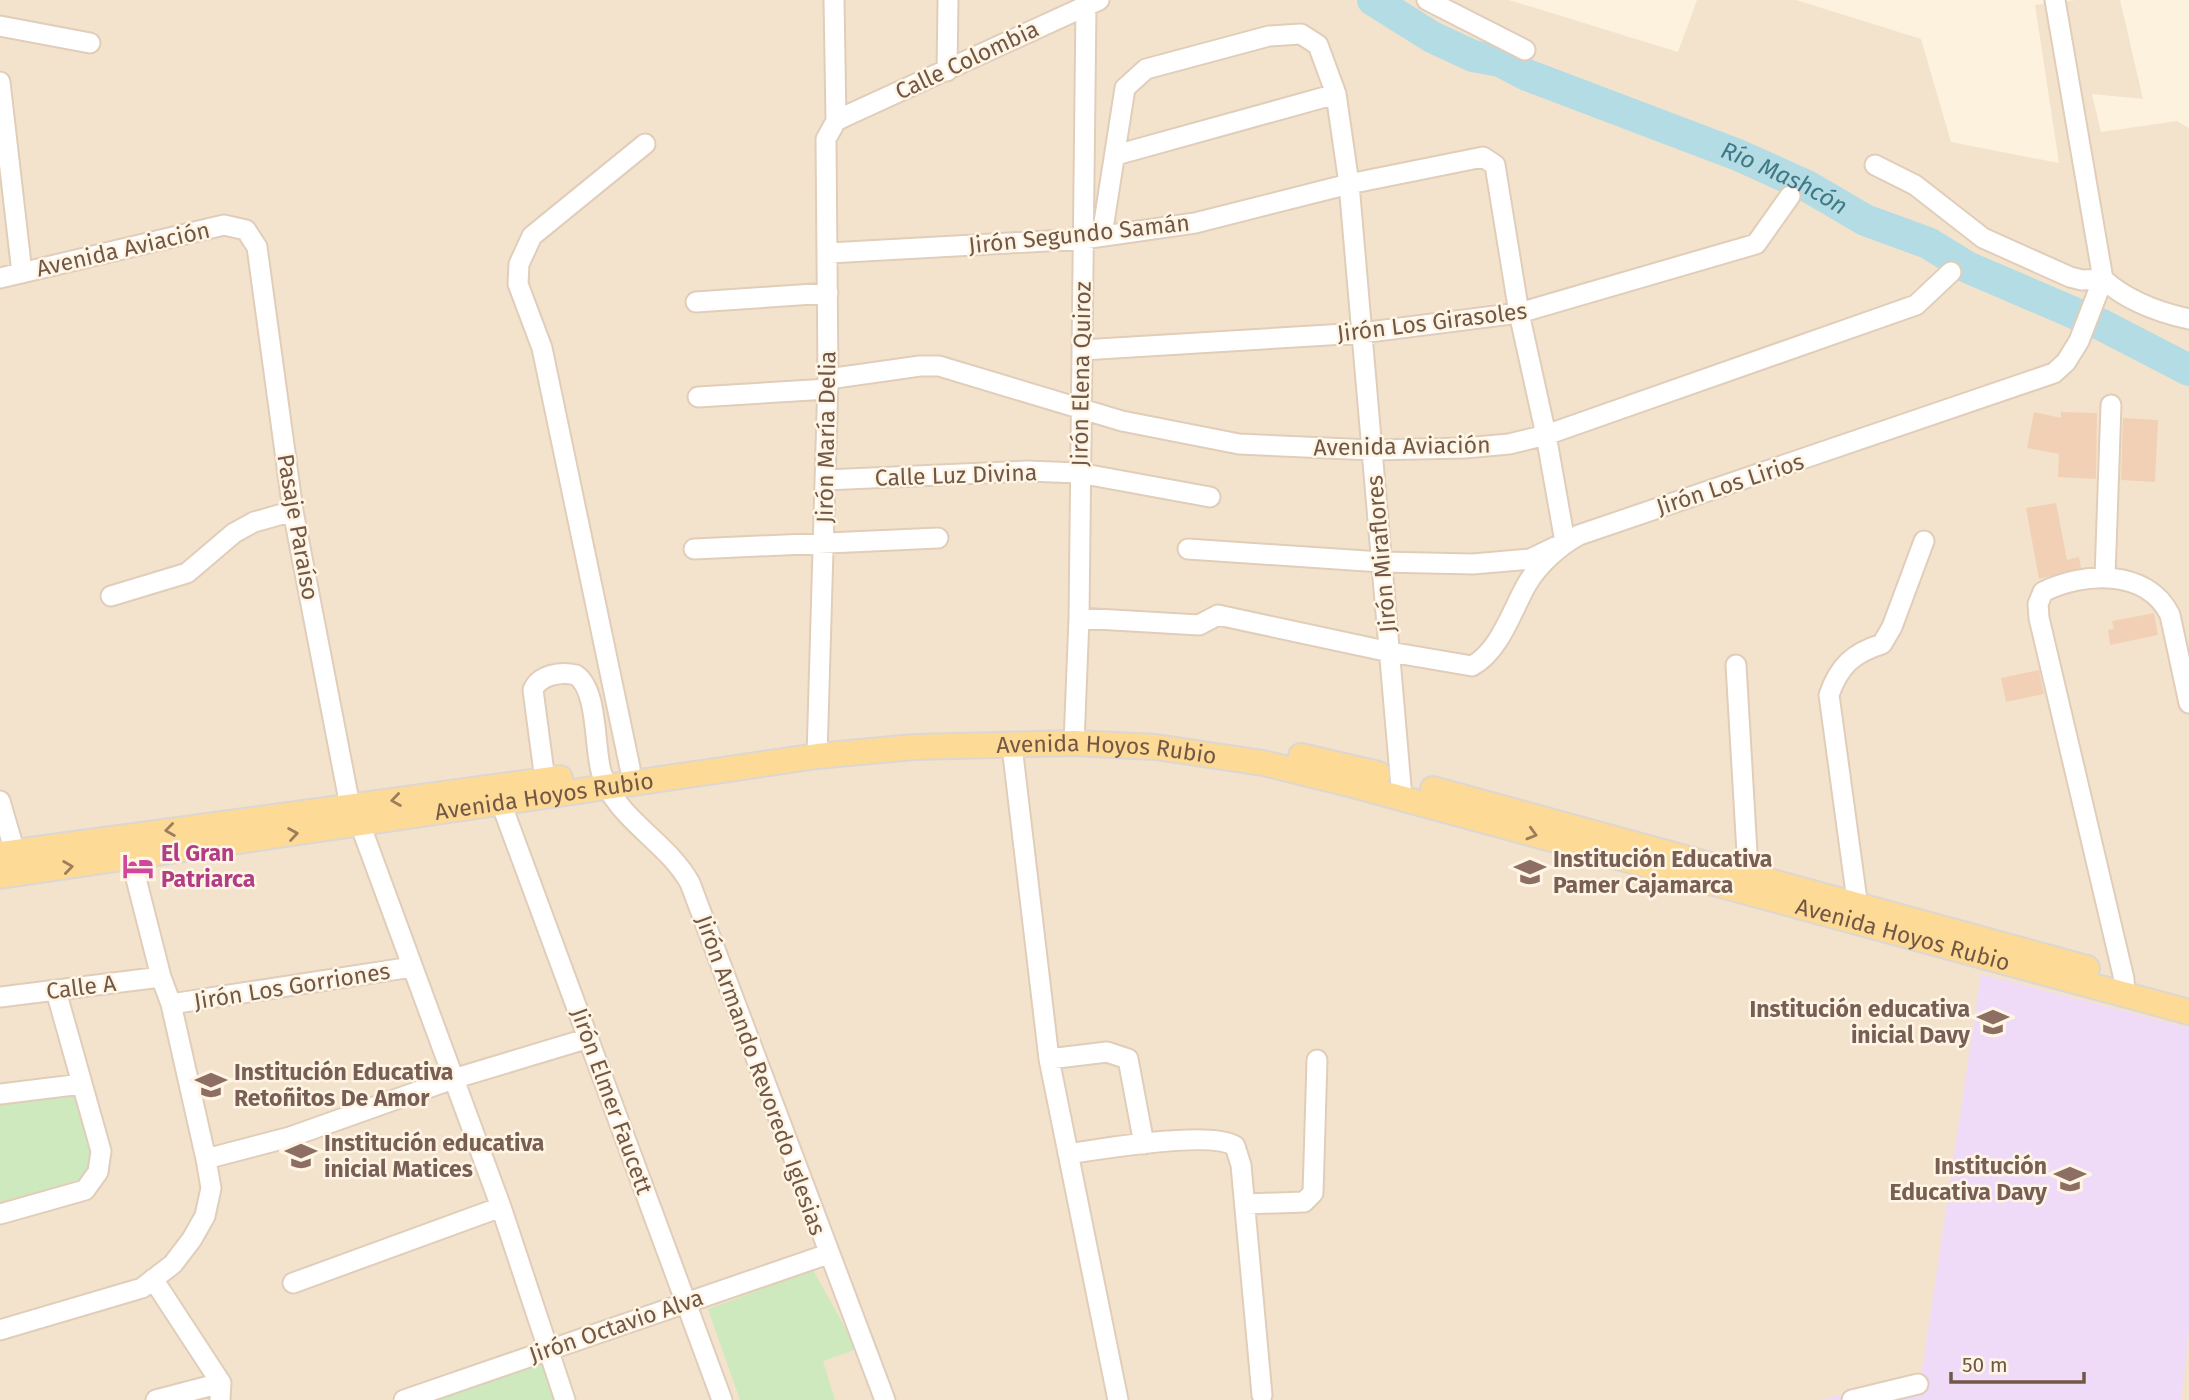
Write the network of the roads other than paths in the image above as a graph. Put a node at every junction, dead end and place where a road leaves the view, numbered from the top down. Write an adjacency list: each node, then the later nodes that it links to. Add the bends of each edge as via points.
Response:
1 (834, 0): 12 (street, Jirón María Delia)
2 (948, 0): 9 (street)
3 (1427, 0): 8 (street)
4 (2055, 0): 24 (street, Jirón Los Lirios)
5 (1092, 3): 9 (street, Calle Colombia); 19 (street, Jirón Elena Quiroz)
6 (0, 26): 7 (street)
7 (90, 43)
8 (1524, 50)
9 (947, 71): 12 (street, Calle Colombia)
10 (0, 82): 22 (street)
11 (1336, 93): 14 (street); 14 (street, Jirón Miraflores, via 1318,45 1301,34 1269,36 1146,69 1125,88); 16 (street, Jirón Miraflores)
12 (836, 121): 20 (street, Jirón María Delia, via 826,139)
13 (645, 144): 57 (street, via 532,236 519,264 518,284 542,348)
14 (1116, 155): 19 (street, Jirón Miraflores)
15 (1875, 165): 24 (street, via 1915,185 1983,238 2070,276)
16 (1349, 184): 19 (street, Jirón Segundo Samán, via 1195,223); 27 (street, Jirón Segundo Samán, via 1490,159 1495,165); 29 (street, Jirón Miraflores)
17 (1790, 197): 27 (street, Jirón Los Girasoles, via 1756,244)
18 (246, 230): 22 (street, Avenida Aviación, via 224,225); 40 (street, Pasaje Paraíso, via 257,247)
19 (1092, 237): 20 (street, Jirón Segundo Samán); 30 (street, Jirón Elena Quiroz)
20 (829, 253): 25 (street, Jirón María Delia)
21 (1951, 271): 35 (street, Avenida Aviación, via 1916,306)
22 (22, 273): 23 (street, Avenida Aviación)
23 (0, 278)
24 (2103, 279): 28 (street, via 2119,293 2154,310); 43 (street, Jirón Los Lirios, via 2079,341 2054,373)
25 (828, 293): 26 (street); 31 (street, Jirón María Delia)
26 (696, 302)
27 (1519, 313): 29 (street, Jirón Los Girasoles); 35 (street)
28 (2189, 319)
29 (1361, 333): 30 (street, Jirón Los Girasoles); 36 (street, Jirón Miraflores)
30 (1082, 350): 34 (street, Jirón Elena Quiroz)
31 (828, 384): 32 (street, Avenida Aviación); 34 (street, Avenida Aviación, via 939,366); 38 (street, Jirón María Delia)
32 (698, 397)
33 (2111, 405): 48 (street)
34 (1083, 409): 36 (street, Avenida Aviación, via 1216,441); 37 (street, Jirón Elena Quiroz)
35 (1546, 435): 36 (street, Avenida Aviación, via 1476,447); 43 (street)
36 (1372, 450): 47 (street, Jirón Miraflores)
37 (1079, 473): 38 (street, Calle Luz Divina, via 1003,471); 39 (street, Calle Luz Divina); 50 (street, Jirón Elena Quiroz)
38 (825, 480): 44 (street, Jirón María Delia)
39 (1210, 497)
40 (292, 511): 49 (street, via 234,533 187,573); 63 (street, Pasaje Paraíso)
41 (938, 538): 44 (street)
42 (1924, 541): 67 (street, via 1882,644 1845,663 1829,695)
43 (1565, 542): 47 (street, via 1530,559 1506,563); 51 (street, Jirón Los Lirios, via 1529,581 1505,627 1476,664 1466,667)
44 (823, 543): 45 (street); 56 (street, Jirón María Delia)
45 (695, 549)
46 (1188, 550): 47 (street)
47 (1381, 562): 51 (street, Jirón Miraflores)
48 (2105, 577): 53 (street, via 2146,588 2165,605); 70 (street, via 2062,582 2043,593 2038,604)
49 (111, 596)
50 (1079, 618): 51 (street, Jirón Los Lirios, via 1199,625 1218,615); 54 (street, Jirón Elena Quiroz)
51 (1390, 652): 60 (street, Jirón Miraflores)
52 (1736, 665): 66 (street)
53 (2189, 703)
54 (1075, 735): 55 (main road, Avenida Hoyos Rubio); 56 (main road, Avenida Hoyos Rubio, via 932,730); 60 (main road, Avenida Hoyos Rubio, via 1219,739 1325,761)
55 (1013, 746): 56 (main road, Avenida Hoyos Rubio); 77 (street)
56 (817, 748): 57 (main road, Avenida Hoyos Rubio); 59 (main road, Avenida Hoyos Rubio)
57 (630, 768): 59 (main road, Avenida Hoyos Rubio)
58 (545, 780): 59 (main road, Avenida Hoyos Rubio); 59 (street, via 533,690 541,679 569,673 588,686); 63 (main road, Avenida Hoyos Rubio, one-way to 63)
59 (605, 780): 62 (main road, Avenida Hoyos Rubio); 88 (street, Jirón Armando Revoredo Iglesias, via 632,819 679,863 690,883)
60 (1401, 789): 66 (main road, Avenida Hoyos Rubio)
61 (0, 801): 65 (street)
62 (501, 803): 63 (main road, Avenida Hoyos Rubio); 76 (street, Jirón Elmer Faucett)
63 (355, 815): 64 (main road, Avenida Hoyos Rubio); 68 (street, Pasaje Paraíso)
64 (128, 847): 65 (main road, Avenida Hoyos Rubio); 69 (street)
65 (9, 864)
66 (1748, 884): 67 (main road, Avenida Hoyos Rubio)
67 (1859, 915): 70 (main road, Avenida Hoyos Rubio)
68 (412, 967): 74 (street, Jirón Los Gorriones); 79 (street, Pasaje Paraíso)
69 (161, 977): 71 (street, Calle A); 74 (street)
70 (2124, 987): 72 (main road, Avenida Hoyos Rubio); 75 (main road, Avenida Hoyos Rubio)
71 (56, 991): 73 (street, Calle A); 80 (street)
72 (2189, 995)
73 (0, 997)
74 (171, 1004): 84 (street)
75 (2189, 1012)
76 (589, 1038): 79 (street); 91 (street, Jirón Elmer Faucett)
77 (1049, 1059): 82 (street, via 1107,1052 1128,1059); 83 (street)
78 (1318, 1060): 85 (street, via 1313,1193 1304,1202)
79 (453, 1079): 84 (street, via 290,1137); 86 (street, Pasaje Paraíso)
80 (82, 1084): 81 (street); 87 (street, via 101,1151 98,1172 85,1190)
81 (0, 1094)
82 (1144, 1144): 83 (street); 85 (street, via 1228,1141 1239,1153)
83 (1068, 1154): 102 (street)
84 (206, 1159): 89 (street, via 211,1188 205,1216 173,1264)
85 (1245, 1204): 96 (street)
86 (501, 1207): 90 (street); 93 (street, Pasaje Paraíso)
87 (0, 1214)
88 (828, 1254): 91 (street, Jirón Octavio Alva); 101 (street, Jirón Armando Revoredo Iglesias)
89 (153, 1279): 92 (street, via 142,1288); 95 (street)
90 (293, 1283)
91 (687, 1301): 93 (street, Jirón Octavio Alva); 100 (street, Jirón Elmer Faucett)
92 (0, 1330)
93 (547, 1350): 98 (street, Jirón Octavio Alva); 99 (street, Pasaje Paraíso)
94 (1918, 1384): 103 (street)
95 (221, 1391): 97 (street)
96 (1262, 1395)
97 (156, 1400)
98 (404, 1400)
99 (565, 1400)
100 (722, 1400)
101 (885, 1400)
102 (1118, 1400)
103 (1852, 1400)

